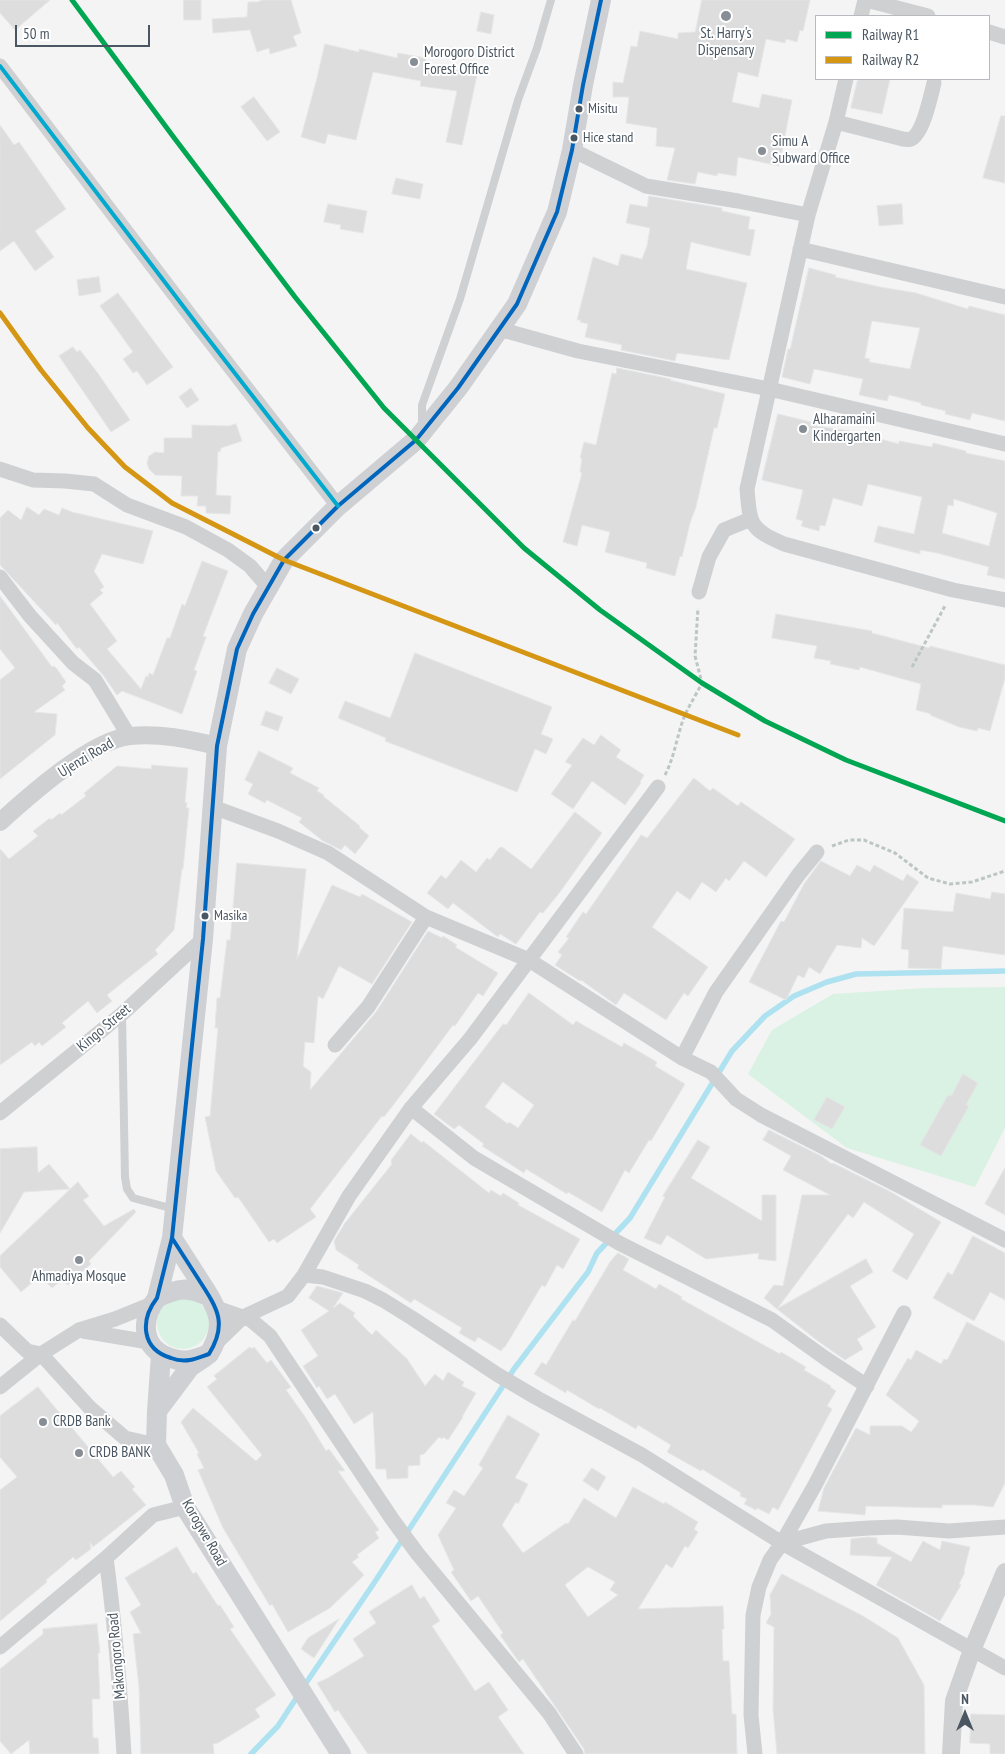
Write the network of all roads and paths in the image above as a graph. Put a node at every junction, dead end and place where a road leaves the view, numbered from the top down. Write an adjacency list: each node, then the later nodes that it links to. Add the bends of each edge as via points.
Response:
1 (551, 0): 18 (lane, via 515,109 460,300 422,405 422,421)
2 (598, 0): 12 (main road)
3 (865, 0): 4 (street); 5 (street)
4 (861, 15)
5 (924, 15)
6 (990, 32): 7 (street)
7 (1005, 37)
8 (0, 66): 21 (street)
9 (846, 80): 11 (street)
10 (934, 83): 11 (street, via 922,124 912,139 903,140)
11 (836, 122): 13 (street)
12 (572, 150): 13 (street, via 646,186); 16 (main road, via 557,212 517,304)
13 (808, 216): 14 (street)
14 (800, 249): 15 (street); 17 (street)
15 (1005, 297)
16 (499, 329): 17 (street, via 578,351); 18 (main road)
17 (769, 388): 19 (street); 22 (street, via 747,489)
18 (426, 427): 21 (main road, via 416,440)
19 (1005, 444)
20 (0, 469): 24 (street, via 34,480 94,484 127,505 186,527 228,550 250,566)
21 (338, 506): 24 (main road, via 284,560)
22 (751, 519): 25 (street, via 766,536 784,544); 26 (street, via 724,530 709,557)
23 (0, 577): 29 (street, via 30,616 67,656 95,680)
24 (269, 588): 30 (main road, via 237,649)
25 (953, 590): 27 (street); 28 (path)
26 (700, 592): 31 (path, via 695,656 702,683 685,716 670,765)
27 (1005, 600)
28 (912, 667)
29 (129, 736): 30 (street, Ujenzi Road, via 164,736); 33 (street, Ujenzi Road, via 112,741 74,762)
30 (218, 746): 32 (main road)
31 (658, 786): 38 (street)
32 (213, 807): 36 (street, via 328,853); 37 (main road)
33 (0, 822)
34 (817, 852): 35 (path, via 849,840 864,840 895,853 928,878 950,884 972,882); 41 (street, via 716,992)
35 (1005, 871)
36 (426, 917): 38 (street); 40 (street, via 368,1007)
37 (203, 939): 39 (street, Kingo Street); 44 (main road)
38 (529, 960): 41 (street); 42 (street)
39 (122, 1014): 43 (street, Kingo Street); 44 (lane, via 124,1177 127,1189 134,1198)
40 (335, 1045)
41 (682, 1058): 46 (street, via 711,1072 736,1099 761,1115)
42 (411, 1108): 47 (street, via 349,1196); 57 (street, via 474,1158 619,1243 772,1320)
43 (0, 1113)
44 (175, 1210): 45 (main road)
45 (172, 1238): 48 (main road); 49 (main road)
46 (1005, 1240)
47 (304, 1275): 51 (street, via 288,1296); 63 (street, via 323,1277 383,1300 537,1398 642,1455)
48 (154, 1301): 49 (main road, via 172,1290 181,1289 195,1290); 53 (street, via 115,1319); 55 (main road, via 146,1330)
49 (214, 1302): 51 (street); 54 (main road, via 219,1323)
50 (904, 1314): 57 (street)
51 (243, 1317): 54 (street); 71 (street, via 259,1325 270,1336 392,1519 548,1713)
52 (0, 1325): 56 (street, via 27,1351)
53 (79, 1330): 55 (street); 56 (street)
54 (213, 1348): 55 (main road, via 190,1360 175,1360); 59 (main road, via 190,1367)
55 (155, 1349): 59 (main road)
56 (41, 1354): 58 (street); 60 (street, via 90,1408 125,1438)
57 (866, 1386): 63 (street)
58 (0, 1387)
59 (157, 1411): 60 (main road)
60 (156, 1445): 61 (main road, Korogwe Road, via 174,1475)
61 (185, 1507): 64 (street, via 152,1516); 70 (main road, Korogwe Road)
62 (1005, 1527): 63 (street, via 949,1531 897,1527 826,1531)
63 (782, 1543): 67 (street); 72 (street, via 770,1560 759,1587 753,1615 751,1715)
64 (106, 1558): 66 (street); 69 (street, Makongoro Road, via 118,1658)
65 (1005, 1572): 67 (street)
66 (0, 1647)
67 (972, 1650): 68 (street); 73 (street, via 954,1701)
68 (1005, 1668)
69 (124, 1754)
70 (341, 1754)
71 (576, 1754)
72 (755, 1754)
73 (951, 1754)

